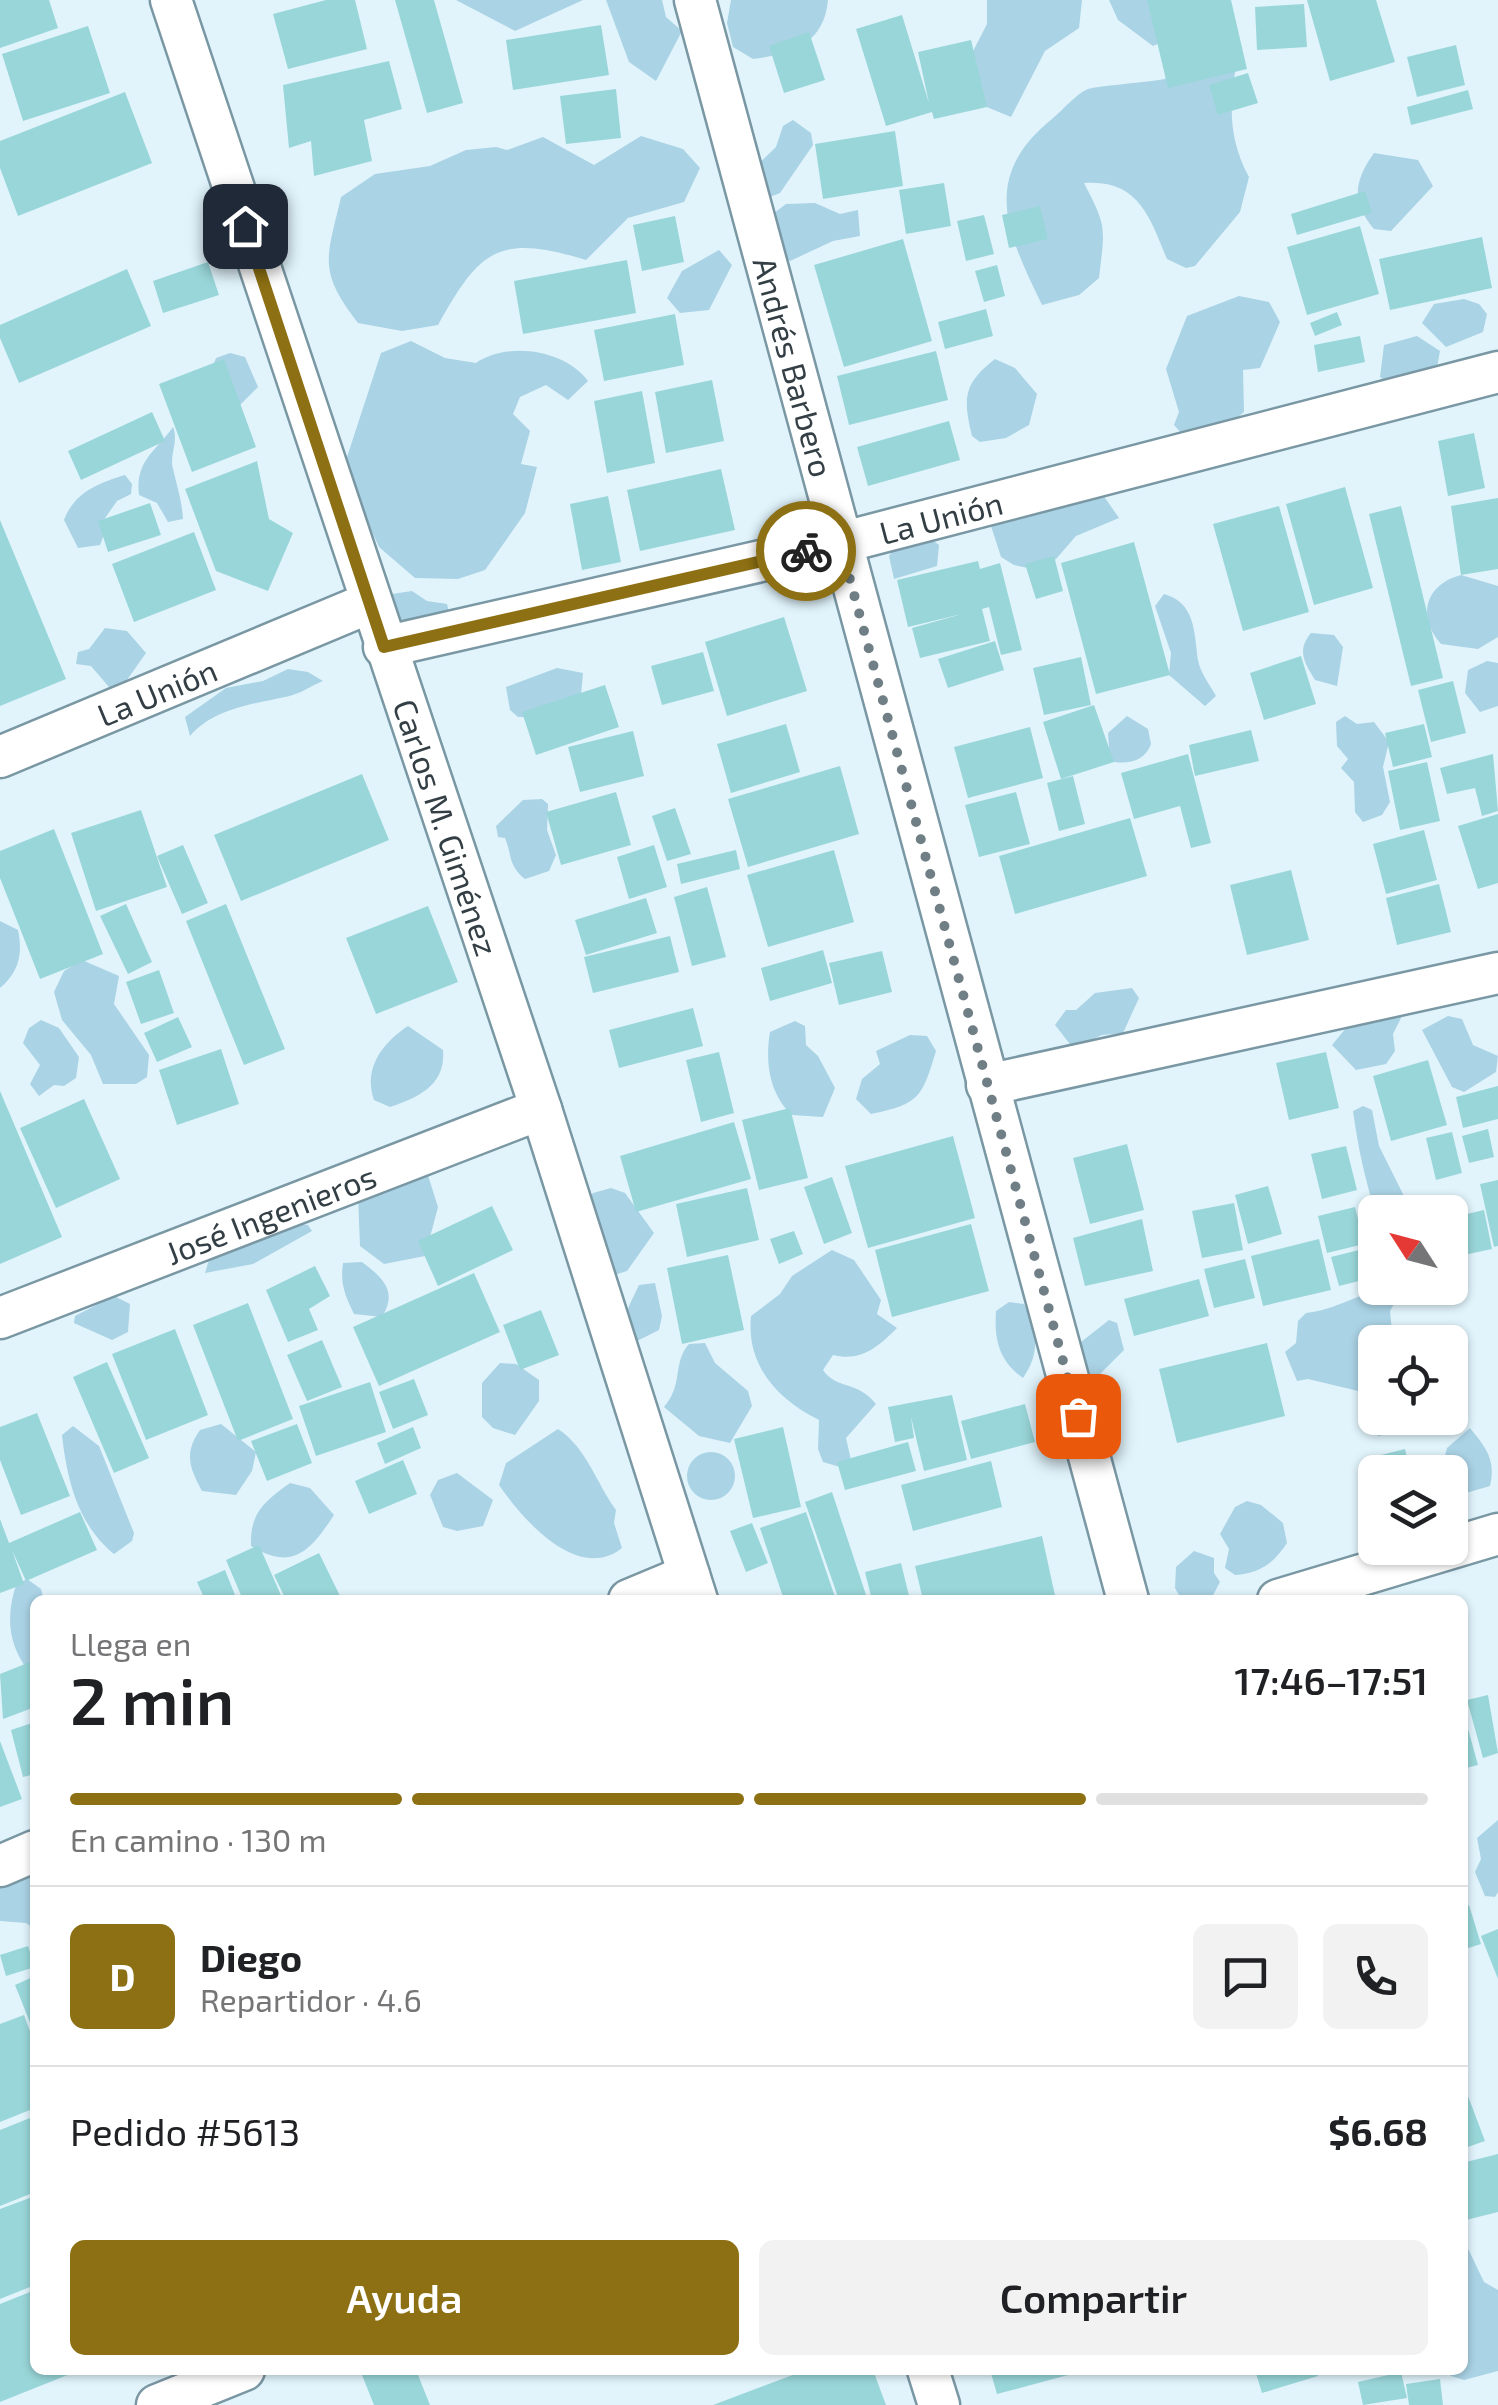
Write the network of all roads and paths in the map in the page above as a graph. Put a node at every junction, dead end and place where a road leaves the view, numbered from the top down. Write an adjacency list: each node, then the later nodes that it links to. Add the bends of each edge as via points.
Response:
1 (170, 0): 5 (street, Carlos M. Giménez)
2 (696, 0): 4 (street, Andrés Barbero)
3 (1498, 372): 4 (street, La Unión)
4 (840, 543): 6 (street, La Unión); 9 (street, Andrés Barbero)
5 (369, 604): 6 (street, Carlos M. Giménez); 7 (street, La Unión)
6 (384, 647): 10 (street, Carlos M. Giménez)
7 (0, 757)
8 (1498, 973): 9 (street)
9 (987, 1085): 15 (street, Andrés Barbero)
10 (541, 1109): 11 (street, José Ingenieros); 13 (street, Carlos M. Giménez)
11 (0, 1318)
12 (1498, 1534): 16 (street)
13 (693, 1587): 14 (street)
14 (654, 1595)
15 (1127, 1595)
16 (1295, 1595)
17 (30, 1853): 18 (street)
18 (0, 1866)
19 (231, 2375): 21 (street)
20 (930, 2375): 22 (street)
21 (156, 2405)
22 (939, 2405)

